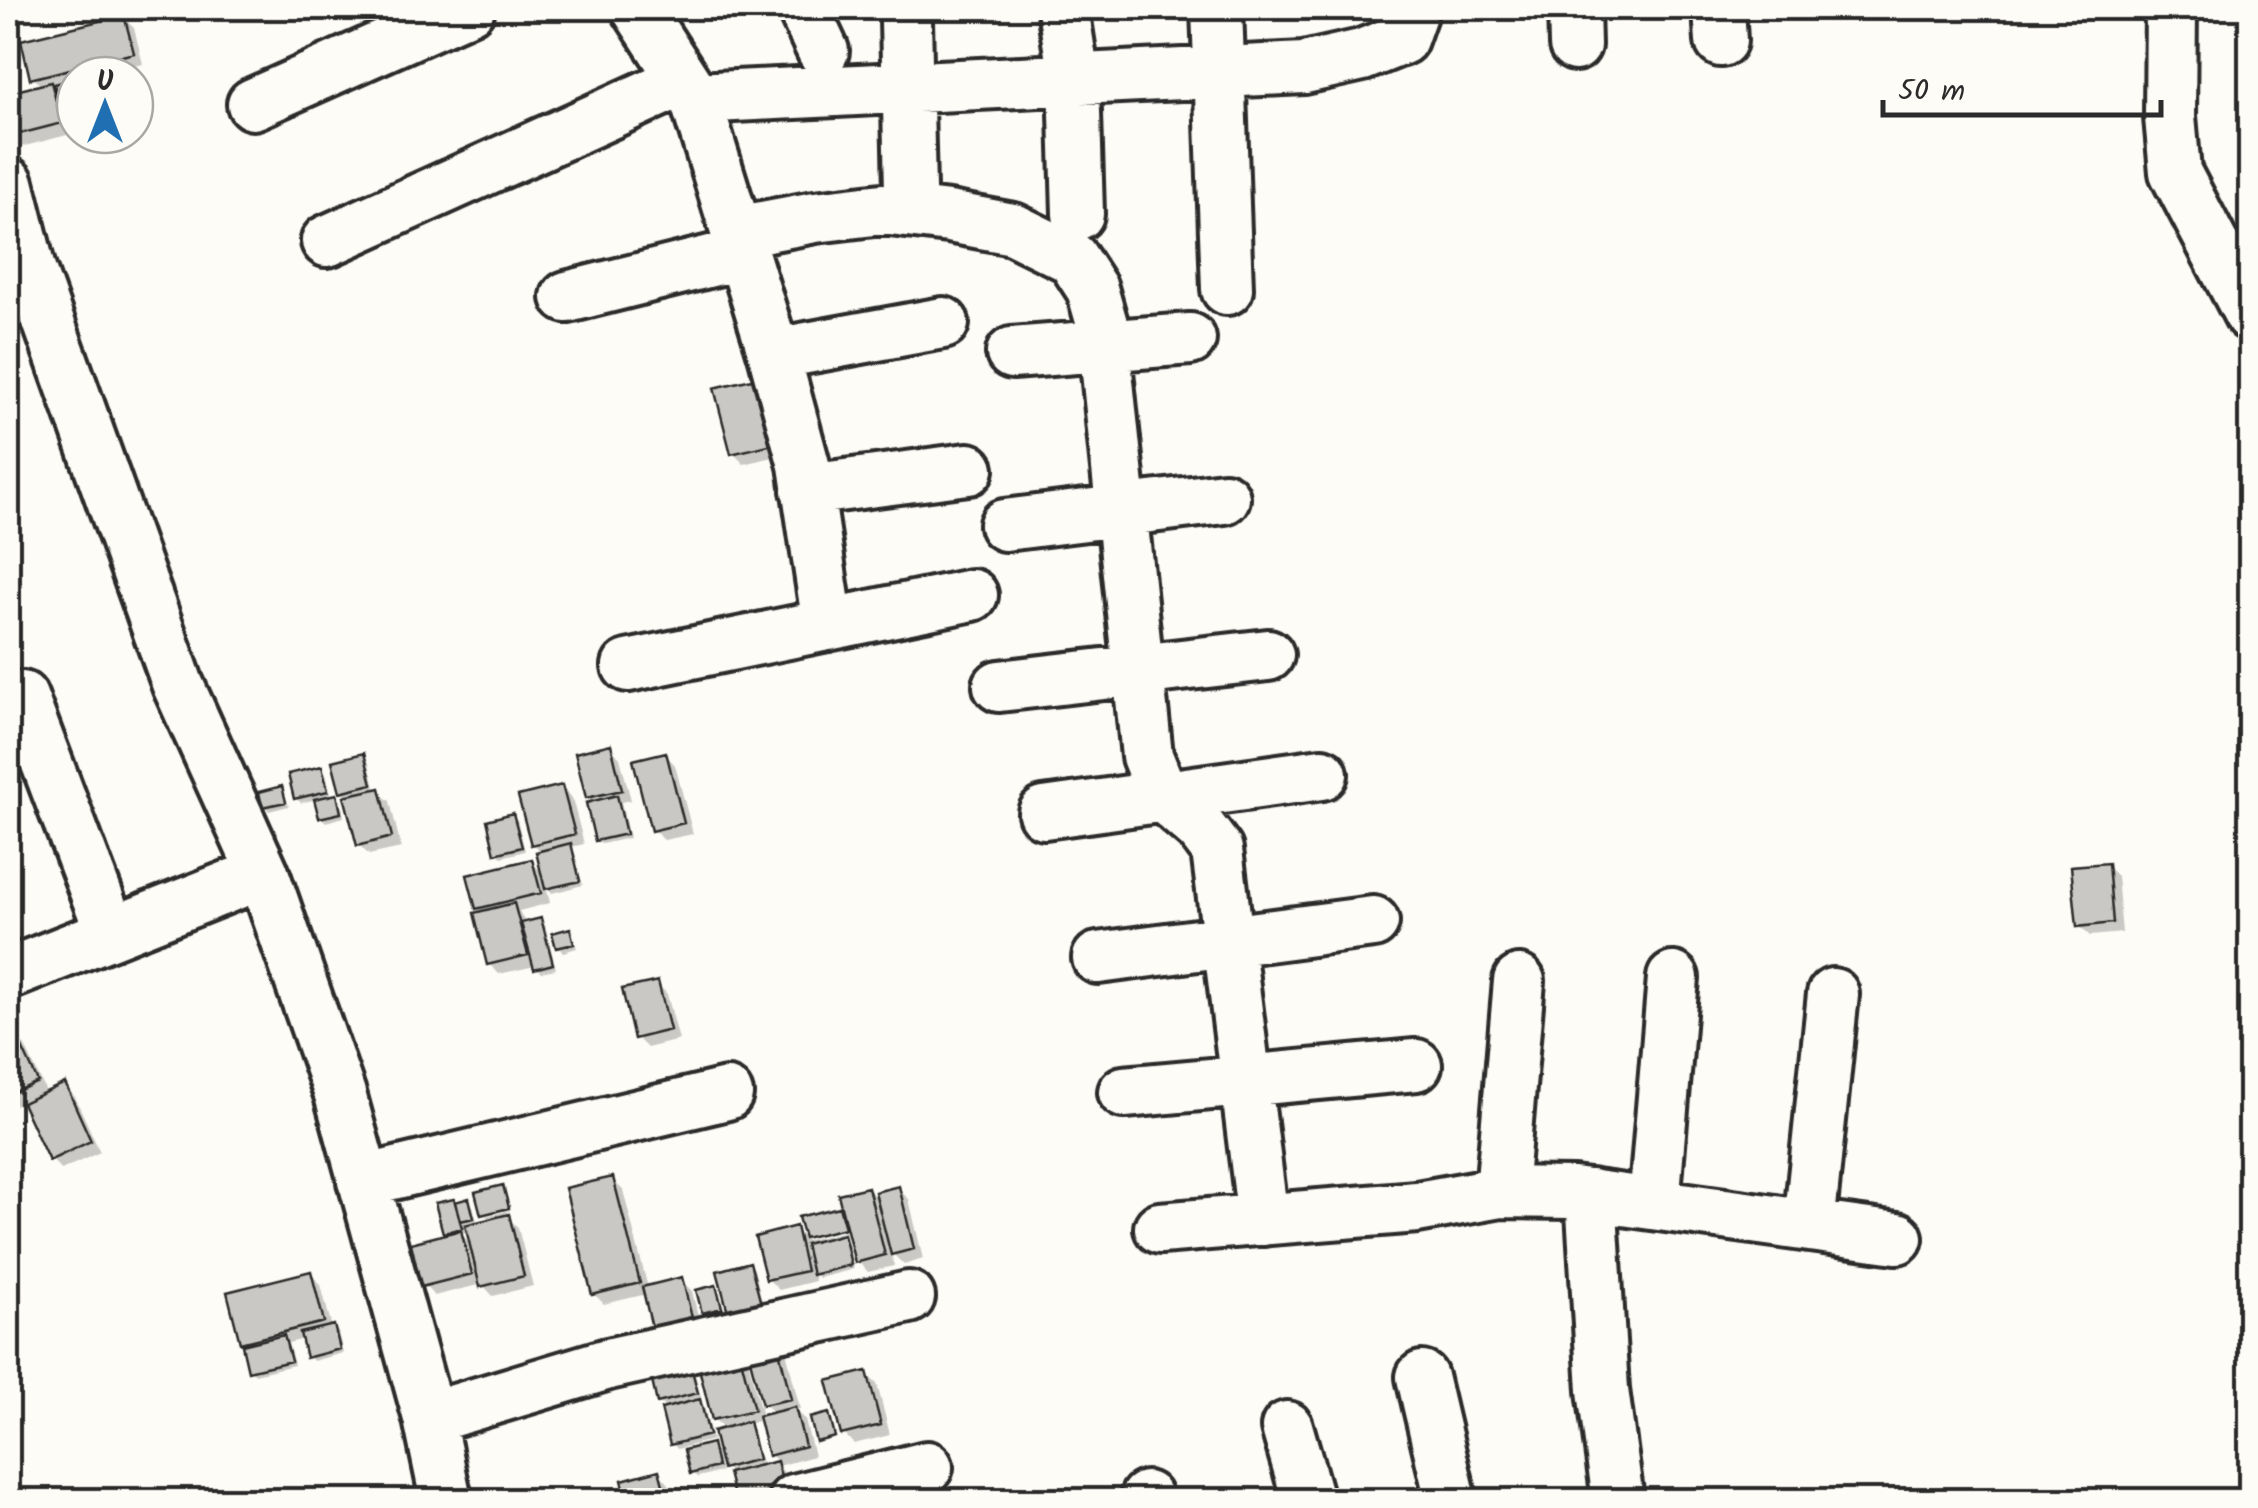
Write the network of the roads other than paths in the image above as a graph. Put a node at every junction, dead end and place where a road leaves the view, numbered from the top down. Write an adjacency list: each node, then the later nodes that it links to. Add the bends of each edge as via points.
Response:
1 (468, 8): 12 (street)
2 (637, 8): 11 (street)
3 (1063, 8): 9 (street)
4 (1216, 8): 8 (street)
5 (1413, 8): 8 (street, via 1402,39 1362,55 1304,68)
6 (2171, 8): 20 (street, via 2175,172)
7 (906, 20): 10 (street)
8 (1220, 72): 9 (street); 18 (street)
9 (1074, 79): 10 (street); 15 (street)
10 (909, 87): 11 (street); 14 (street)
11 (689, 89): 16 (street); 17 (street)
12 (253, 104)
13 (8, 184): 41 (street, via 30,270 178,685)
14 (910, 190)
15 (1078, 214)
16 (326, 241)
17 (740, 242): 19 (street); 23 (street, via 814,216 882,209 1013,230 1072,258 1092,290); 25 (street)
18 (1227, 289)
19 (566, 298)
20 (2250, 315)
21 (943, 323): 25 (street)
22 (1190, 339): 23 (street)
23 (1104, 347): 24 (street); 29 (street)
24 (1012, 353)
25 (774, 354): 27 (street)
26 (968, 469): 27 (street)
27 (807, 490): 32 (street)
28 (1224, 498): 29 (street)
29 (1121, 511): 30 (street); 35 (street)
30 (1005, 525)
31 (972, 595): 32 (street)
32 (828, 625): 34 (street)
33 (1268, 655): 35 (street)
34 (628, 666)
35 (1138, 671): 36 (street); 39 (street, via 1147,756)
36 (999, 686)
37 (22, 697): 43 (street)
38 (1322, 774): 39 (street)
39 (1163, 796): 40 (street); 44 (street, via 1217,850)
40 (1044, 813)
41 (263, 874): 43 (street); 54 (street)
42 (1374, 922): 44 (street)
43 (111, 933): 46 (street)
44 (1229, 941): 45 (street); 51 (street)
45 (1098, 958)
46 (8, 974)
47 (1673, 978): 57 (street)
48 (1520, 981): 55 (street)
49 (1833, 994): 59 (street)
50 (1416, 1065): 51 (street)
51 (1246, 1080): 52 (street); 58 (street)
52 (1124, 1092)
53 (727, 1094): 54 (street)
54 (363, 1180): 64 (street)
55 (1501, 1192): 56 (street); 58 (street, via 1417,1207)
56 (1591, 1195): 57 (street); 71 (street, via 1603,1390)
57 (1654, 1204): 59 (street)
58 (1263, 1220): 60 (street)
59 (1809, 1226): 61 (street)
60 (1160, 1228)
61 (1898, 1238)
62 (909, 1297): 64 (street, via 608,1364)
63 (1422, 1377): 70 (street)
64 (428, 1418): 67 (street)
65 (1287, 1427): 69 (street)
66 (927, 1467): 68 (street)
67 (446, 1500)
68 (794, 1500)
69 (1308, 1500)
70 (1451, 1500)
71 (1618, 1500)

